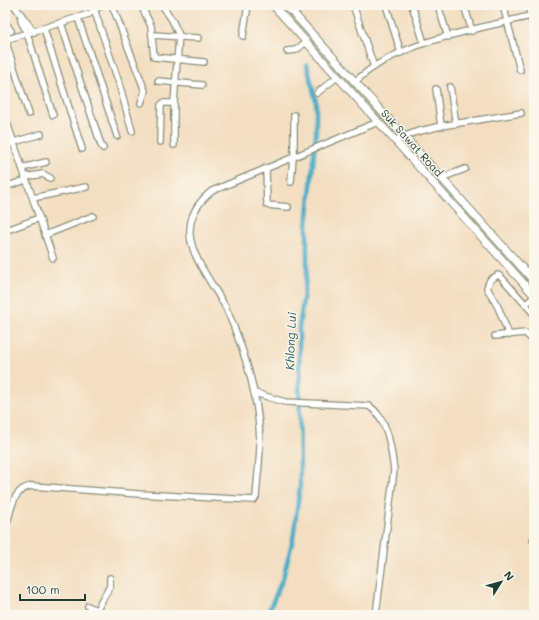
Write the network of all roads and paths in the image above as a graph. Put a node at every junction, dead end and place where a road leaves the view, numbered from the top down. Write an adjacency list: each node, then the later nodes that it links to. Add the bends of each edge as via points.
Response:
1 (14, 5): 17 (street)
2 (102, 5): 16 (street)
3 (112, 5): 51 (street, via 145,91)
4 (141, 5): 29 (street)
5 (162, 5): 30 (street)
6 (248, 5): 31 (street)
7 (273, 5): 35 (main road, Suk Sawat Road)
8 (286, 5): 45 (main road, Suk Sawat Road)
9 (353, 5): 41 (street)
10 (386, 5): 38 (street)
11 (412, 5): 36 (street)
12 (438, 5): 32 (street)
13 (464, 5): 26 (street)
14 (503, 5): 21 (street)
15 (528, 5): 18 (street)
16 (95, 12): 19 (street); 61 (street)
17 (21, 15): 27 (street); 28 (street)
18 (532, 15): 21 (street); 24 (street)
19 (78, 18): 22 (street); 63 (street)
20 (5, 22): 25 (street)
21 (507, 22): 26 (street); 42 (street)
22 (61, 24): 23 (street); 70 (street)
23 (44, 29): 27 (street); 71 (street)
24 (534, 29)
25 (11, 31)
26 (472, 31): 32 (street)
27 (34, 32): 28 (street)
28 (27, 33): 34 (street); 55 (street)
29 (153, 35): 30 (street); 39 (street, via 154,57)
30 (179, 35): 33 (street); 39 (street)
31 (243, 36)
32 (448, 37): 36 (street)
33 (198, 38)
34 (5, 40): 54 (street)
35 (306, 42): 37 (street, via 296,50); 43 (main road, Suk Sawat Road)
36 (424, 43): 38 (street)
37 (287, 51)
38 (401, 53): 41 (street)
39 (177, 60): 40 (street); 46 (street)
40 (204, 62)
41 (374, 67): 45 (street)
42 (520, 70)
43 (337, 77): 50 (street); 58 (main road, Suk Sawat Road)
44 (158, 81): 46 (street)
45 (355, 82): 64 (main road, Suk Sawat Road)
46 (176, 83): 47 (street); 52 (street)
47 (202, 85)
48 (450, 87): 59 (street)
49 (436, 89): 60 (street)
50 (317, 93)
51 (141, 103)
52 (174, 103): 67 (street, via 161,105); 69 (street)
53 (522, 113): 59 (street)
54 (29, 114)
55 (54, 115)
56 (294, 115): 72 (street)
57 (5, 117): 66 (street)
58 (378, 122): 65 (main road, Suk Sawat Road); 72 (street)
59 (456, 124): 60 (street)
60 (441, 126): 64 (street)
61 (132, 131)
62 (41, 134): 66 (street)
63 (117, 136)
64 (403, 136): 65 (street); 79 (main road, Suk Sawat Road)
65 (395, 140): 90 (main road, Suk Sawat Road)
66 (14, 142): 68 (street); 74 (street)
67 (160, 142)
68 (5, 145)
69 (174, 145)
70 (103, 148)
71 (82, 149)
72 (293, 157): 75 (street); 80 (street)
73 (46, 162): 74 (street)
74 (22, 168): 77 (street)
75 (266, 168): 84 (street, via 267,205); 99 (street, via 224,185 203,198 196,208 190,234 198,258 239,338)
76 (465, 169): 79 (street)
77 (25, 178): 78 (street, via 43,174); 81 (street); 83 (street)
78 (50, 178)
79 (441, 178): 91 (main road, Suk Sawat Road)
80 (291, 182)
81 (5, 187)
82 (86, 187): 83 (street)
83 (33, 198): 86 (street)
84 (288, 207)
85 (93, 216): 88 (street)
86 (39, 218): 87 (street); 88 (street)
87 (10, 229)
88 (45, 235): 89 (street)
89 (53, 258)
90 (517, 276): 92 (street); 93 (main road, Suk Sawat Road)
91 (534, 281)
92 (508, 283): 94 (street); 96 (street, via 498,276 487,285)
93 (534, 296): 94 (street)
94 (526, 304): 95 (street)
95 (534, 314)
96 (509, 335): 97 (street); 98 (street, via 525,333)
97 (495, 336)
98 (534, 341)
99 (255, 393): 100 (street, via 260,443 254,500 32,486 22,488 14,499); 105 (street, via 286,402 369,406 376,411 391,446 394,470)
100 (5, 528)
101 (110, 578): 103 (street, via 110,586)
102 (88, 606): 103 (street)
103 (95, 612): 104 (street)
104 (106, 615)
105 (376, 615)

